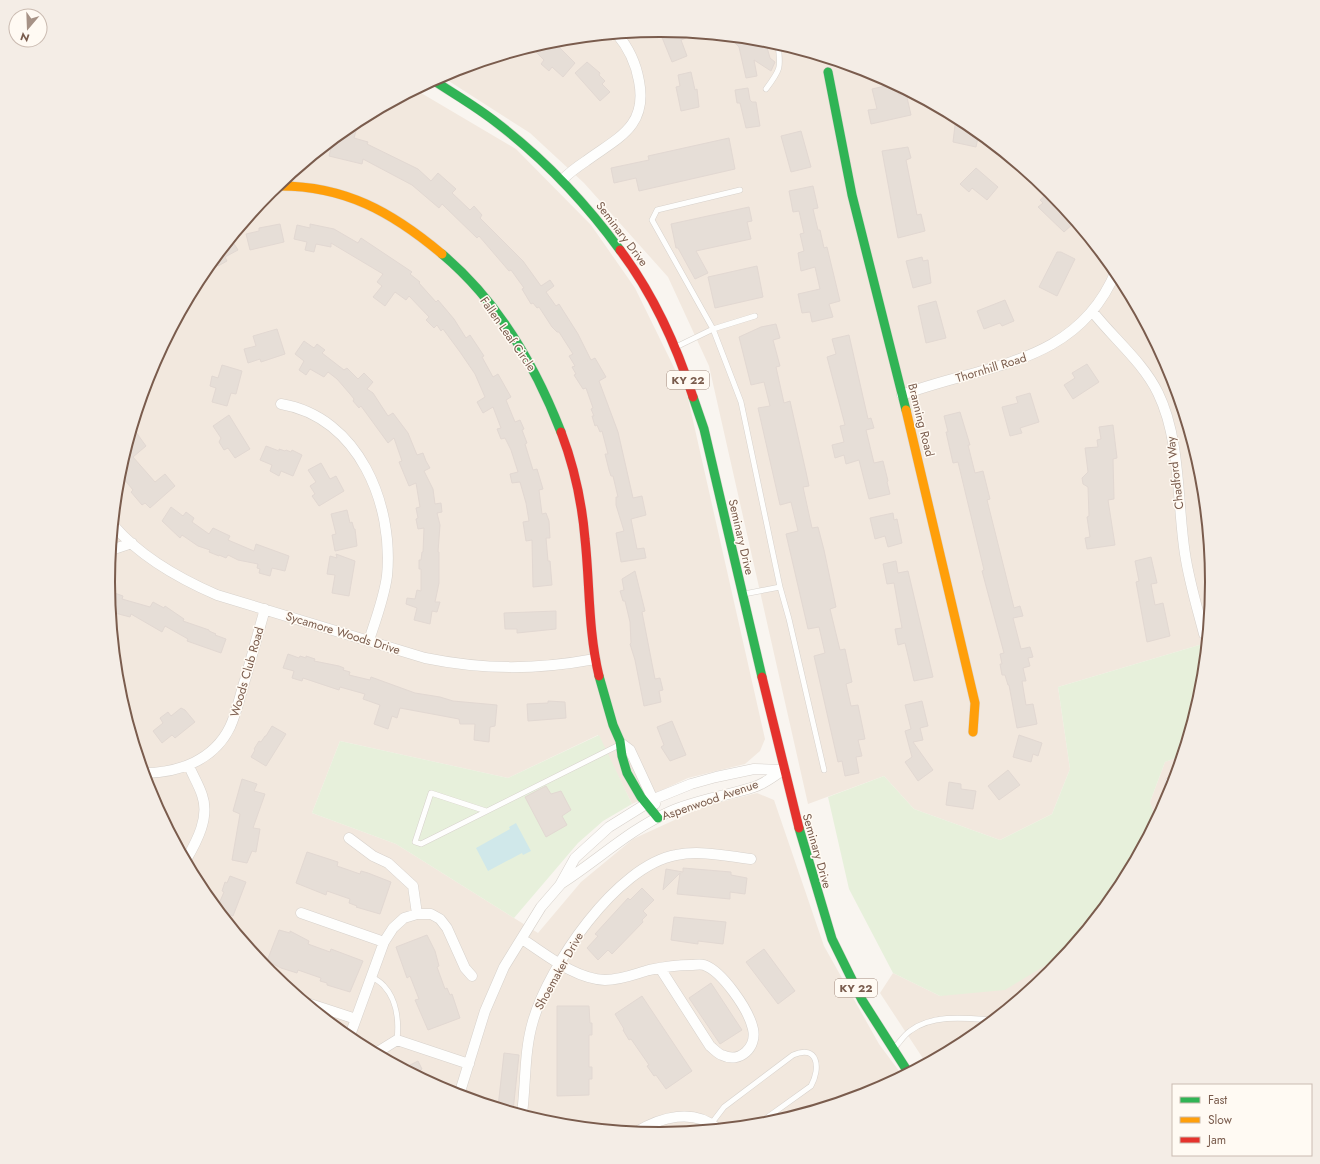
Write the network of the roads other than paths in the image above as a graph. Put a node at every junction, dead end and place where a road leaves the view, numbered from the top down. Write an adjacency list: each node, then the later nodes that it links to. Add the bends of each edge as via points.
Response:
1 (621, 38): 6 (street, via 638,74 641,104 636,117 619,138)
2 (779, 50): 5 (lane, via 778,73)
3 (828, 72): 14 (street, Branning Road, via 835,115)
4 (439, 84): 6 (street, Seminary Drive / KY 22, via 496,122)
5 (766, 89)
6 (562, 180): 13 (street, Seminary Drive / KY 22, via 598,220 641,278)
7 (287, 185): 24 (street, Fallen Leaf Circle, via 335,191 372,205 410,228 448,259 476,288 525,354 555,413 568,452 584,526 587,592)
8 (740, 190): 12 (lane, via 657,210 652,220)
9 (1113, 278): 10 (street, Thornhill Road)
10 (1092, 311): 14 (street, Thornhill Road, via 1061,339 1035,354); 22 (street, Chadford Way, via 1145,372 1164,406 1174,448 1185,556)
11 (755, 316): 12 (lane)
12 (713, 328): 13 (lane); 19 (lane, via 741,402)
13 (675, 347): 20 (street, Seminary Drive / KY 22, via 704,429)
14 (902, 395): 25 (street, Branning Road, via 975,704)
15 (281, 404): 23 (street, via 313,415 335,427 348,441 369,474 378,496 387,540 387,568 381,606)
16 (118, 530): 17 (street, Sycamore Woods Drive)
17 (132, 543): 18 (street); 21 (street, Sycamore Woods Drive, via 157,562 197,586 217,595)
18 (116, 548)
19 (780, 587): 20 (lane); 29 (lane)
20 (741, 594): 28 (street, Seminary Drive / KY 22)
21 (265, 609): 23 (street, Sycamore Woods Drive); 27 (street, Woods Club Road, via 230,728 206,755)
22 (1203, 629)
23 (369, 640): 24 (street, Sycamore Woods Drive, via 425,658 484,668 543,666)
24 (595, 659): 26 (street, Fallen Leaf Circle, via 614,726)
25 (974, 732)
26 (622, 744): 31 (street, Fallen Leaf Circle, via 630,750); 32 (lane)
27 (189, 766): 30 (street, Woods Club Road, via 173,772); 35 (street, via 203,796 204,811 202,827)
28 (783, 770): 31 (street, Aspenwood Avenue, via 754,769 716,777 691,784); 33 (street, Aspenwood Avenue, via 755,787 696,802); 52 (street, Seminary Drive / KY 22, via 832,939 862,1000)
29 (824, 770)
30 (150, 773)
31 (649, 802): 33 (street, Fallen Leaf Circle); 37 (street, Aspenwood Avenue, via 609,827 575,858)
32 (486, 811): 32 (lane, via 421,844 415,842 431,793)
33 (658, 818): 37 (street, Aspenwood Avenue, via 639,827)
34 (348, 838): 39 (street, via 388,863 413,886)
35 (189, 855)
36 (751, 859): 42 (street, Shoemaker Drive, via 693,853 675,855 648,866 614,892 585,924)
37 (560, 885): 40 (street, Aspenwood Avenue, via 542,907)
38 (301, 913): 41 (street)
39 (417, 914): 41 (street, via 404,918 393,928); 45 (street, via 431,914 440,919 447,928 465,968)
40 (522, 939): 42 (street); 53 (street, Aspenwood Avenue, via 504,967 493,991)
41 (384, 942): 44 (street)
42 (560, 963): 43 (street, via 590,978 604,980 620,979); 56 (street, Shoemaker Drive, via 540,1000 533,1021 528,1044)
43 (660, 968): 43 (street, via 703,965 722,978 743,1006 753,1029 752,1044 747,1052 738,1058 722,1056 710,1046)
44 (371, 976): 47 (street); 50 (lane, via 384,986 395,1004 399,1026)
45 (472, 976)
46 (320, 1007): 47 (street)
47 (356, 1019): 49 (street)
48 (984, 1020): 52 (lane, via 946,1018 923,1024 910,1031)
49 (352, 1031)
50 (398, 1040): 51 (street); 53 (street)
51 (381, 1050)
52 (893, 1050): 54 (street, Seminary Drive / KY 22)
53 (470, 1064): 55 (street, Aspenwood Avenue)
54 (906, 1068)
55 (461, 1090)
56 (522, 1109)
57 (768, 1116): 59 (lane, via 810,1086 816,1077 817,1068 817,1061 813,1056 799,1052 793,1055 724,1107)
58 (710, 1124): 60 (street, via 690,1116 677,1116)
59 (715, 1124)
60 (646, 1127)

